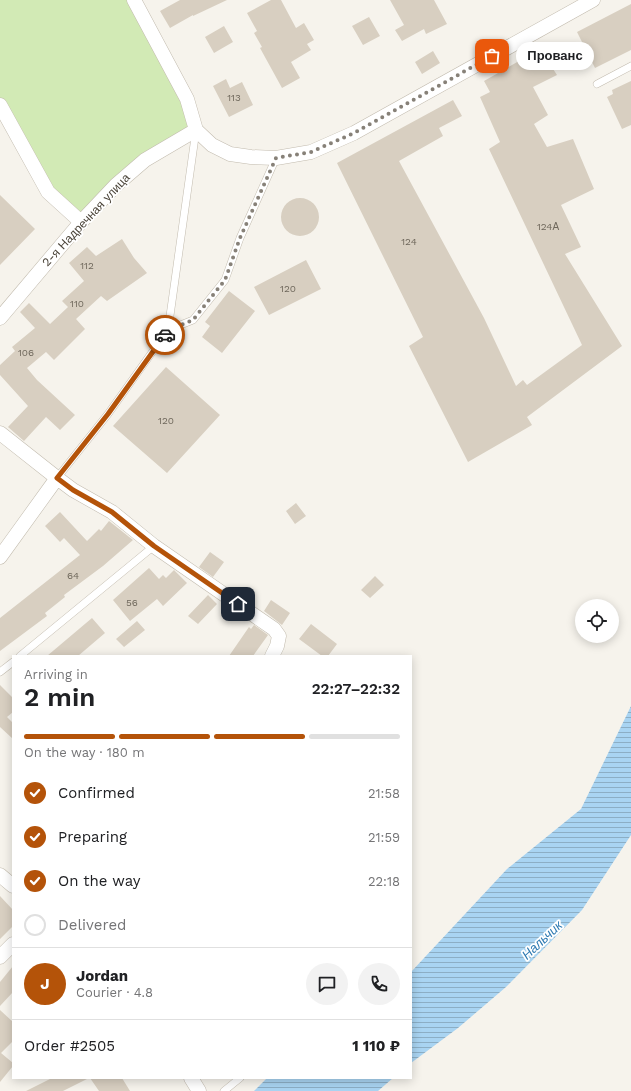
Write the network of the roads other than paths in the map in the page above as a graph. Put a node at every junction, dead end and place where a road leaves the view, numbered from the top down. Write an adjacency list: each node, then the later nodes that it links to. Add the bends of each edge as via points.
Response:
1 (134, 0): 6 (street, via 187,99)
2 (593, 0): 7 (street, via 354,133 311,152)
3 (631, 66): 4 (lane)
4 (597, 84)
5 (0, 105): 8 (street, via 48,192)
6 (196, 130): 7 (street, via 212,144 230,154); 8 (street, 2-я Надречная улица, via 129,172); 10 (lane)
7 (276, 158): 10 (lane, via 240,238 225,280 193,320)
8 (81, 222): 9 (street, 2-я Надречная улица)
9 (0, 318)
10 (168, 330): 12 (lane, via 108,414)
11 (0, 433): 12 (street)
12 (57, 478): 13 (street, via 112,512); 14 (street)
13 (154, 546): 15 (lane); 16 (street, via 274,629 279,636)
14 (0, 557)
15 (21, 655)
16 (272, 655)
17 (12, 663): 18 (lane)
18 (0, 672)
19 (0, 875): 20 (street)
20 (12, 885)
21 (12, 945): 22 (street)
22 (0, 957)
23 (192, 1079): 25 (street)
24 (239, 1079): 26 (lane)
25 (200, 1091)
26 (224, 1091)

